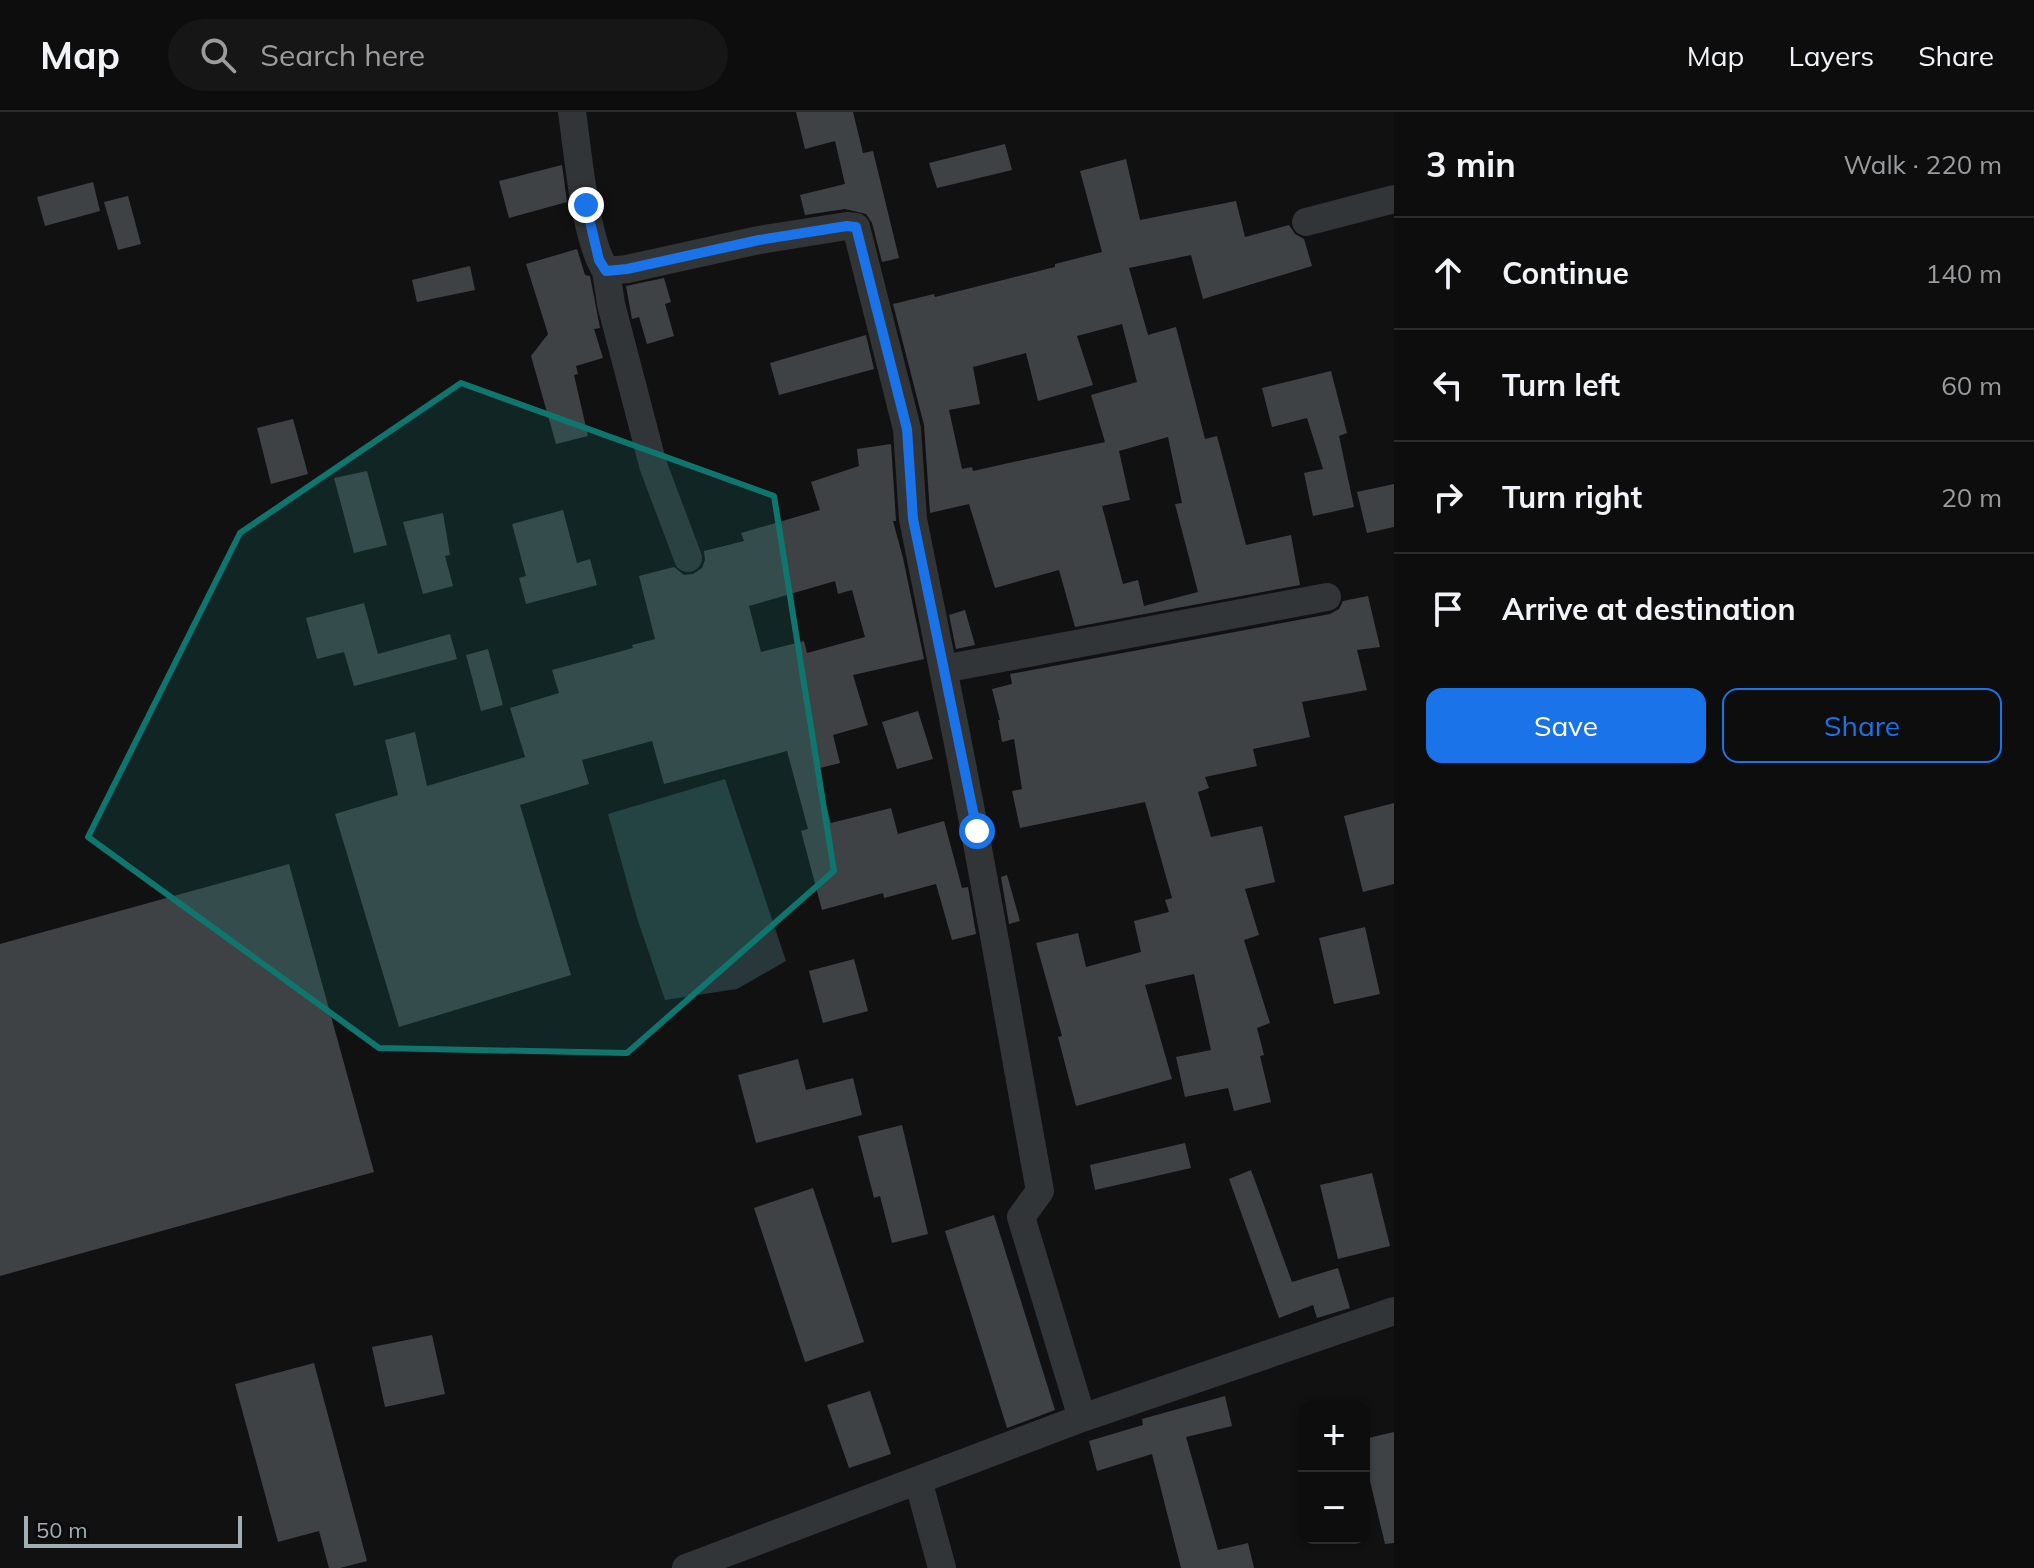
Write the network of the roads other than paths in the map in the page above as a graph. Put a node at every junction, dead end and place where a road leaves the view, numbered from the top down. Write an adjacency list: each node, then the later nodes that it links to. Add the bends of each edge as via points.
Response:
1 (572, 112): 4 (street, via 586,205)
2 (1394, 199): 3 (street)
3 (1306, 222)
4 (606, 271): 5 (street, via 653,465); 7 (street, via 759,240 856,227 907,429 913,519)
5 (688, 558)
6 (1327, 597): 7 (street)
7 (943, 669): 9 (street, via 1040,1191 1021,1217)
8 (1394, 1311): 9 (street)
9 (1082, 1418): 10 (street)
10 (918, 1480): 11 (street); 12 (street)
11 (686, 1568)
12 (942, 1568)

